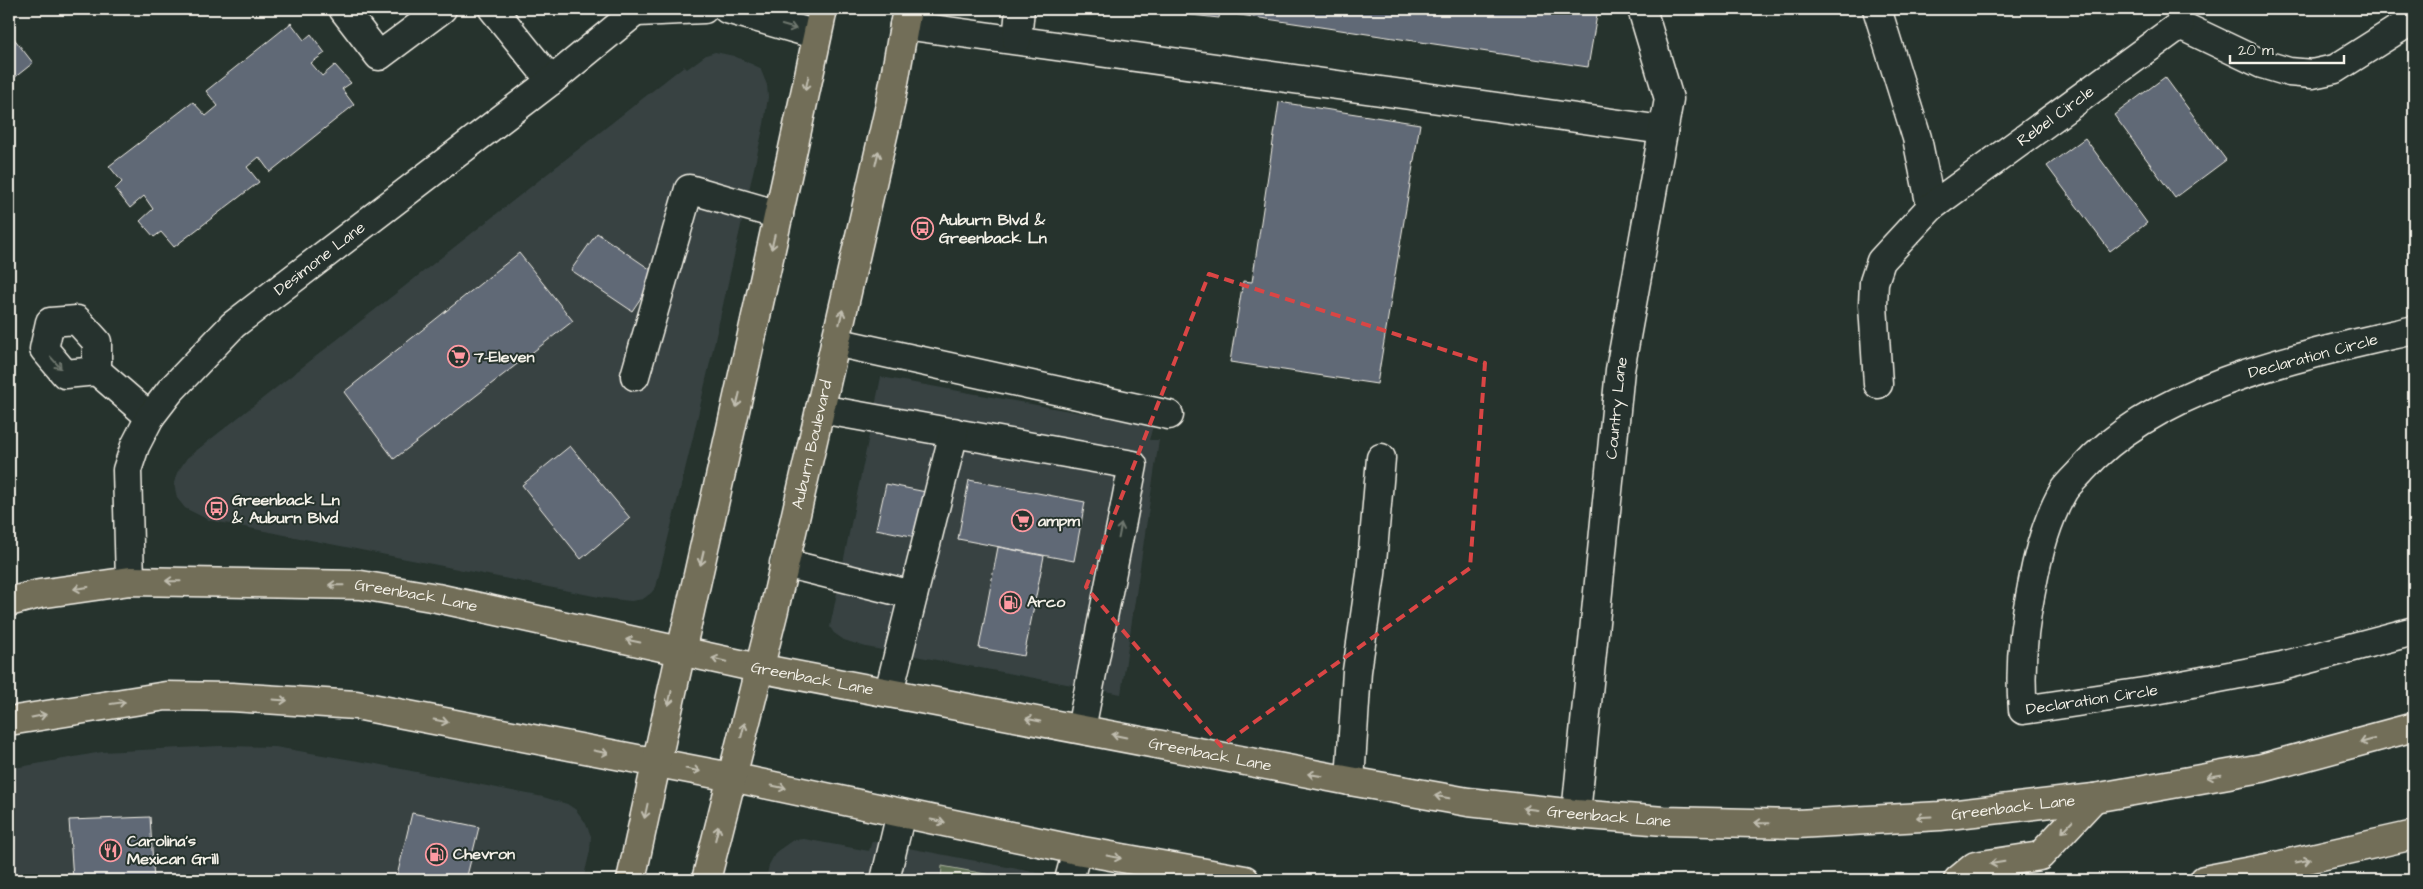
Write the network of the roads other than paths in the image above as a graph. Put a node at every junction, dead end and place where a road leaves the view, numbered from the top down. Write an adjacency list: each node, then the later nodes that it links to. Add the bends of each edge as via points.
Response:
1 (344, 9): 2 (street, via 379,56)
2 (442, 9)
3 (493, 9): 16 (street)
4 (704, 9): 10 (street, Desimone Lane)
5 (727, 9): 14 (street, one-way to 14)
6 (822, 9): 14 (main road)
7 (1020, 9): 15 (street)
8 (1642, 9): 17 (street, Country Lane, via 1669,99)
9 (1877, 9): 18 (street, via 1917,138)
10 (638, 10): 16 (street, Desimone Lane)
11 (906, 17): 15 (street); 21 (main road, Auburn Boulevard, one-way to 11, via 890,105)
12 (2180, 17): 13 (street, via 2262,64 2289,72 2312,74 2335,69); 18 (street, Rebel Circle)
13 (2414, 19)
14 (817, 35): 19 (main road, one-way to 19)
15 (1018, 40): 17 (street)
16 (551, 81): 27 (street, Desimone Lane, via 234,325 170,391)
17 (1663, 130): 46 (street, Country Lane, via 1620,370)
18 (1931, 207): 24 (street, Rebel Circle, via 1880,261 1874,282)
19 (779, 215): 23 (street, via 689,189); 35 (main road, one-way to 35)
20 (2414, 330): 34 (street, Declaration Circle, via 2247,373 2166,406 2093,457 2065,488 2052,514 2037,560 2024,622 2020,678 2023,710 2150,692 2282,666)
21 (835, 342): 25 (main road, Auburn Boulevard); 26 (street)
22 (97, 371): 27 (street)
23 (634, 376)
24 (1878, 384)
25 (820, 409): 28 (street); 30 (main road, Auburn Boulevard)
26 (1169, 415)
27 (150, 417): 31 (street, Desimone Lane, via 127,470)
28 (954, 432): 32 (street); 40 (street, one-way to 28, via 1133,465)
29 (1381, 458): 43 (street, via 1371,574 1357,671)
30 (784, 563): 32 (street); 36 (main road, Auburn Boulevard)
31 (130, 582): 33 (main road, Greenback Lane, one-way to 33, via 39,594); 35 (main road, Greenback Lane, one-way to 31, via 361,585)
32 (913, 595): 37 (street)
33 (9, 602)
34 (2414, 631)
35 (680, 651): 36 (main road, Greenback Lane, one-way to 35); 41 (main road, one-way to 41)
36 (758, 668): 37 (main road, Greenback Lane); 42 (main road, Auburn Boulevard, one-way to 36)
37 (889, 692): 40 (main road, Greenback Lane, one-way to 37)
38 (9, 721): 41 (main road, one-way to 41, via 166,696 299,701 356,705)
39 (2414, 727): 44 (main road, Greenback Lane, one-way to 44, via 2262,768)
40 (1081, 729): 43 (main road, Greenback Lane, one-way to 40)
41 (656, 763): 42 (main road, one-way to 42); 50 (main road, one-way to 50)
42 (731, 777): 45 (main road, one-way to 45); 51 (main road, Auburn Boulevard, one-way to 42)
43 (1350, 781): 46 (main road, Greenback Lane, one-way to 43, via 1468,802)
44 (2094, 798): 46 (main road, Greenback Lane, one-way to 46, via 1940,816 1797,824 1664,821); 55 (main road, one-way to 55, via 2040,856 1975,866)
45 (901, 813): 48 (main road, one-way to 48); 52 (street)
46 (1576, 814)
47 (2414, 834): 56 (main road, one-way to 47)
48 (1077, 850): 49 (main road, one-way to 49); 53 (street)
49 (1155, 872): 54 (main road)
50 (631, 880)
51 (706, 880)
52 (885, 880)
53 (1069, 880)
54 (1245, 880)
55 (1958, 880)
56 (2204, 880)

